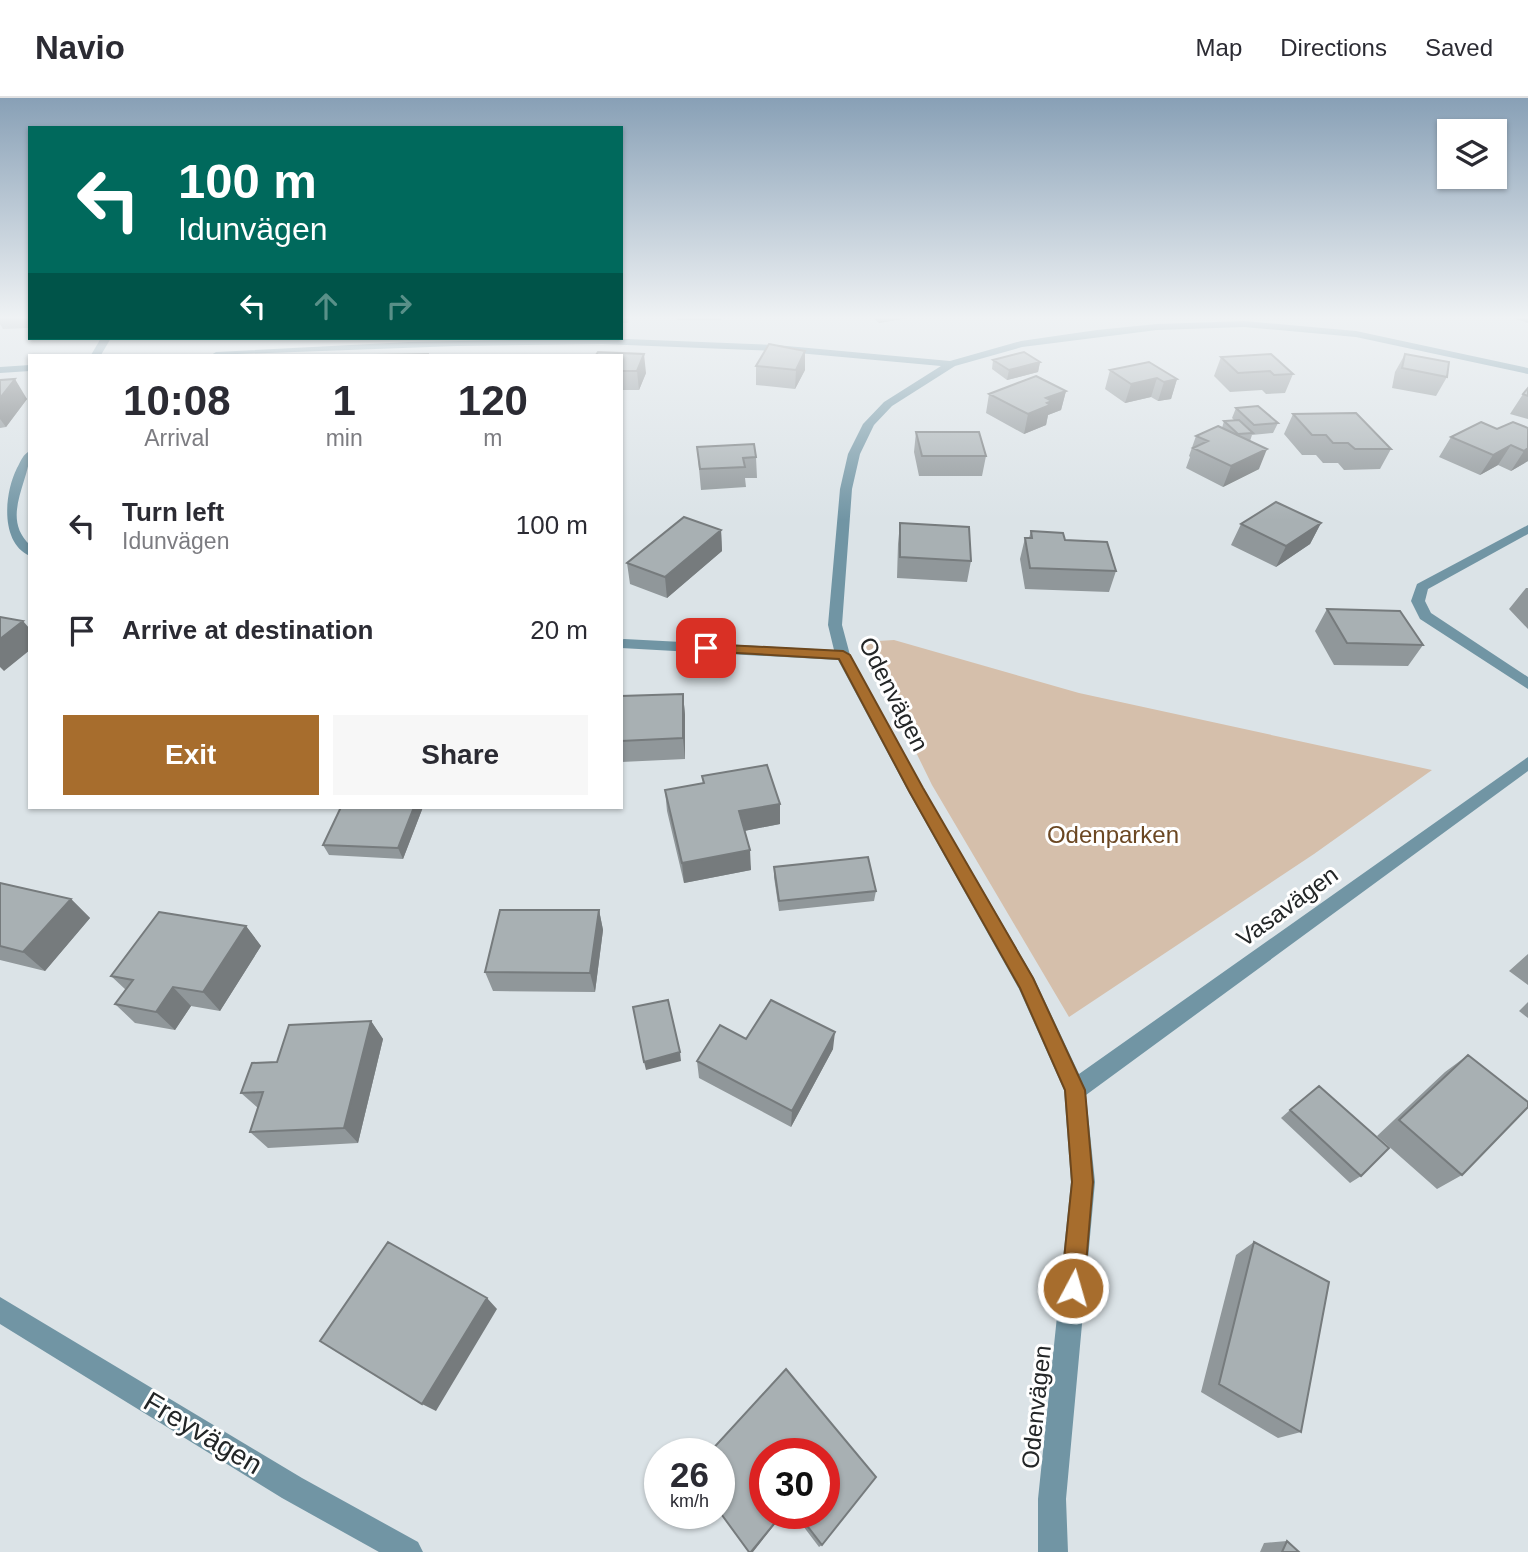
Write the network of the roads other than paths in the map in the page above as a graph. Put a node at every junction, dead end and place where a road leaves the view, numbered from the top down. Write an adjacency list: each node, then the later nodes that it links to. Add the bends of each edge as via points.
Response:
1 (920, 384): 6 (street, Odenvägen, via 888,404 869,424 854,454 846,489 835,625)
2 (28, 458): 4 (street, via 10,506 15,536)
3 (1528, 529): 7 (street, via 1422,587 1418,601 1425,616)
4 (28, 550)
5 (624, 644): 6 (street)
6 (843, 655): 9 (street, Odenvägen, via 1027,984)
7 (1528, 684)
8 (1528, 763): 9 (street, Vasavägen)
9 (1075, 1090): 12 (street, Odenvägen, via 1083,1182 1052,1499)
10 (0, 1310): 11 (street, Freyvägen, via 292,1488)
11 (408, 1552)
12 (1053, 1552)

